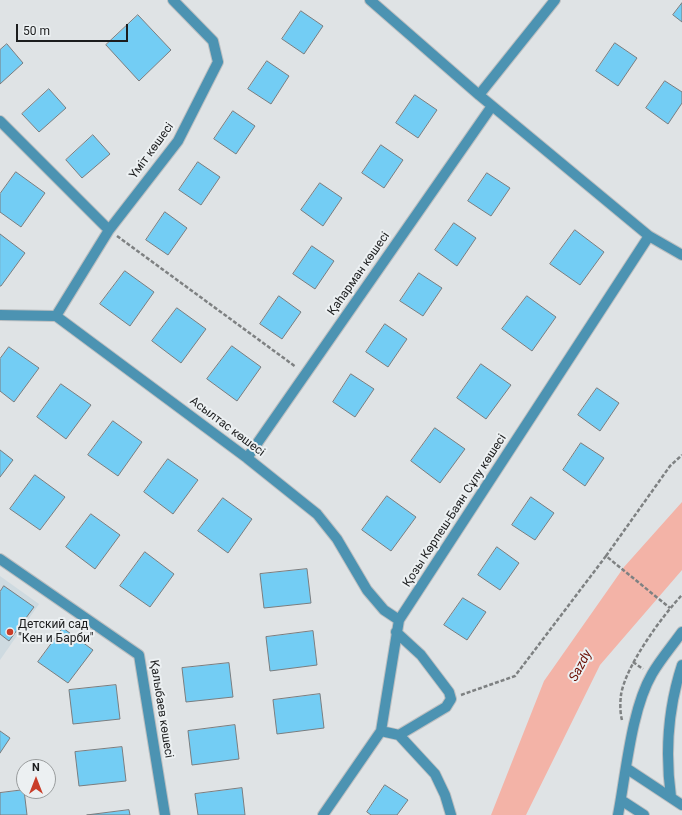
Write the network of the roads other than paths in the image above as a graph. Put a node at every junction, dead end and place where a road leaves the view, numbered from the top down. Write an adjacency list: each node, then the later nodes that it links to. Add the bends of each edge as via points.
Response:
1 (173, 0): 7 (street, Үміт көшесі, via 213,41 218,62 178,141)
2 (370, 0): 4 (street)
3 (555, 0): 4 (street)
4 (479, 94): 5 (street)
5 (492, 106): 8 (street); 12 (street, Қаһарман көшесі)
6 (0, 121): 7 (street)
7 (109, 230): 11 (street, Үміт көшесі)
8 (649, 236): 9 (street); 14 (street, Қозы Көрпеш-Баян Сұлу көшесі)
9 (682, 255)
10 (0, 315): 11 (street)
11 (56, 316): 12 (street, Асылтас көшесі)
12 (247, 458): 14 (street, Асылтас көшесі, via 317,514 336,539 367,590 384,610)
13 (0, 559): 24 (street, Қалыбаев көшесі, via 138,655)
14 (399, 620): 15 (street, Қозы Көрпеш-Баян Сұлу көшесі)
15 (396, 632): 18 (street, Қозы Көрпеш-Баян Сұлу көшесі); 19 (street, via 421,655 449,692 451,699 446,707)
16 (682, 632): 20 (street, via 651,675 641,701)
17 (682, 665): 21 (street, via 672,696 668,738)
18 (381, 731): 19 (street); 25 (street, Қозы Көрпеш-Баян Сұлу көшесі)
19 (399, 735): 26 (street, via 434,774)
20 (626, 768): 21 (street); 22 (street)
21 (671, 797): 23 (street)
22 (621, 800): 27 (street); 28 (street)
23 (682, 805)
24 (165, 815)
25 (323, 815)
26 (452, 815)
27 (618, 815)
28 (644, 815)

